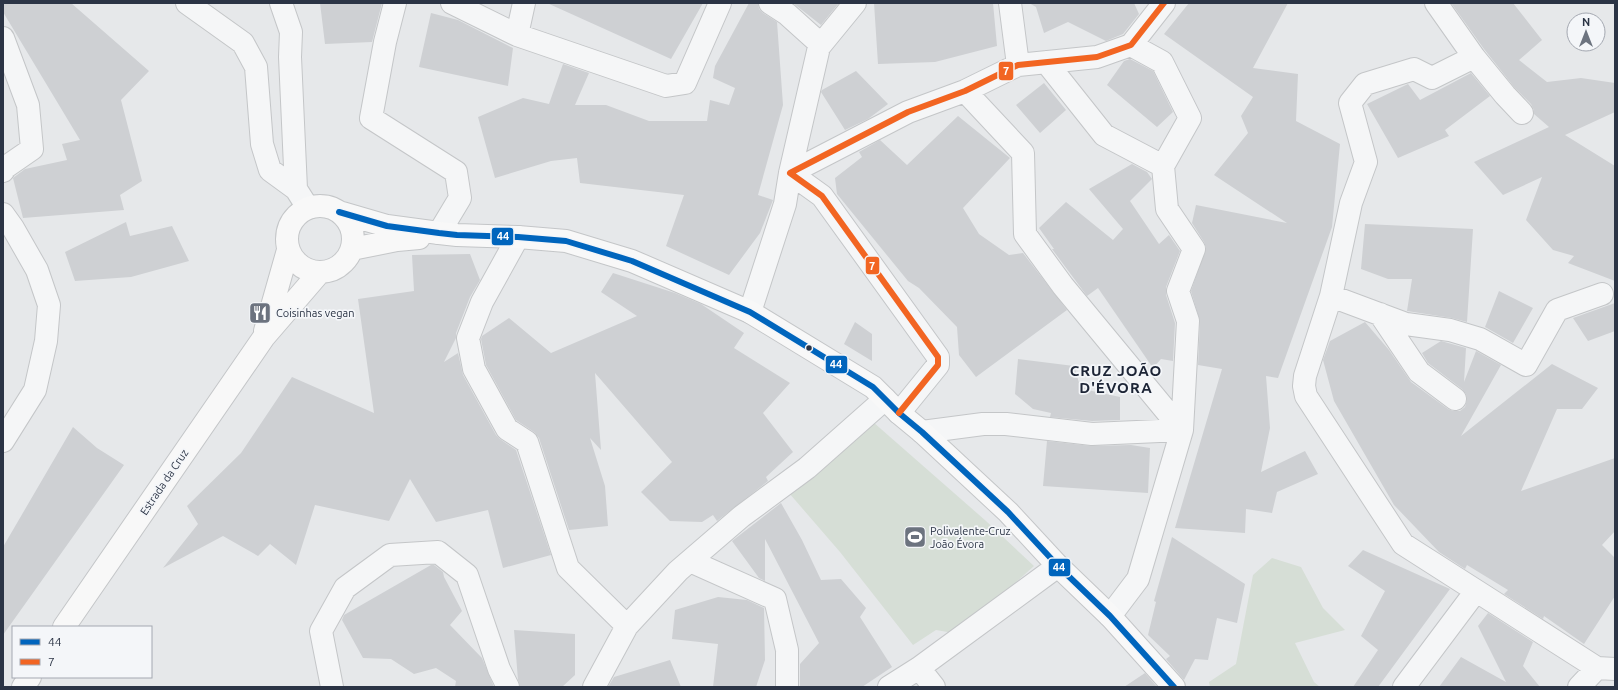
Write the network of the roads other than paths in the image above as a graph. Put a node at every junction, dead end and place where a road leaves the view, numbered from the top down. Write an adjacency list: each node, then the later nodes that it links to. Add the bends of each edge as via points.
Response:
1 (187, 3): 24 (street, via 243,43 256,66 262,144 270,170)
2 (281, 3): 24 (street, via 291,32)
3 (395, 3): 28 (street, via 371,118 456,172 460,198)
4 (452, 3): 12 (street)
5 (524, 3): 12 (street)
6 (720, 3): 12 (street, via 685,83 666,86)
7 (770, 3): 15 (street, via 787,14 817,41)
8 (855, 3): 15 (street)
9 (1010, 3): 18 (street)
10 (1436, 3): 16 (street)
11 (1161, 4): 14 (street)
12 (517, 35)
13 (3, 38): 22 (street, via 28,105 32,149)
14 (1131, 45): 17 (street, via 1097,57); 21 (street, via 1162,62 1190,118)
15 (819, 47): 23 (street)
16 (1474, 57): 20 (street); 34 (street, via 1432,78 1414,69 1365,84 1350,103 1366,162 1351,203)
17 (1046, 62): 18 (street); 21 (street, via 1104,135)
18 (1018, 65): 19 (street)
19 (964, 91): 23 (street, via 908,112); 40 (street, via 1023,153 1025,234 1063,286)
20 (1522, 113)
21 (1163, 166): 40 (street, via 1167,209 1194,249 1178,291 1188,321)
22 (3, 171)
23 (790, 173): 35 (street, via 785,204); 39 (street, via 822,196 938,357 938,365)
24 (296, 188): 25 (street)
25 (308, 208): 26 (street, via 319,206); 31 (street, via 290,225 286,239)
26 (339, 212): 28 (street, via 387,226); 30 (street, via 352,229)
27 (3, 214): 42 (street, via 37,270 49,304 46,341 35,390)
28 (448, 234): 29 (street); 30 (street)
29 (518, 237): 35 (street, via 566,241 632,260); 48 (street, via 482,302 468,338 474,369 507,429 527,442 568,568)
30 (352, 249): 32 (street, via 340,266)
31 (288, 250): 32 (street, via 300,266); 37 (street, Estrada da Cruz)
32 (320, 272): 37 (street, Estrada da Cruz)
33 (1602, 294): 36 (street, via 1557,310 1526,365 1480,339 1450,330 1406,324)
34 (1331, 296): 36 (street); 45 (street, via 1305,376 1306,396 1403,544)
35 (750, 312): 39 (street, via 873,387)
36 (1380, 314): 38 (street, via 1419,372)
37 (264, 337): 47 (street, Estrada da Cruz)
38 (1455, 400)
39 (892, 406): 41 (street); 43 (street, via 742,516)
40 (1182, 430): 41 (street, via 1092,434 1006,424 983,424); 46 (street, via 1138,579)
41 (922, 432): 44 (street, via 1008,512)
42 (3, 441)
43 (690, 561): 48 (street); 56 (street, via 775,599 787,650)
44 (1058, 566): 46 (street); 49 (street)
45 (1476, 591): 50 (street); 60 (street)
46 (1110, 616): 59 (street)
47 (65, 626)
48 (627, 626): 55 (street)
49 (920, 668): 57 (street); 58 (street)
50 (1606, 668): 61 (street)
51 (29, 678): 52 (street)
52 (23, 687)
53 (332, 687): 54 (street, via 321,631 345,588 390,555 438,552 467,575 499,669)
54 (508, 687)
55 (594, 687)
56 (787, 687)
57 (889, 687)
58 (934, 687)
59 (1174, 687)
60 (1404, 687)
61 (1579, 687)

